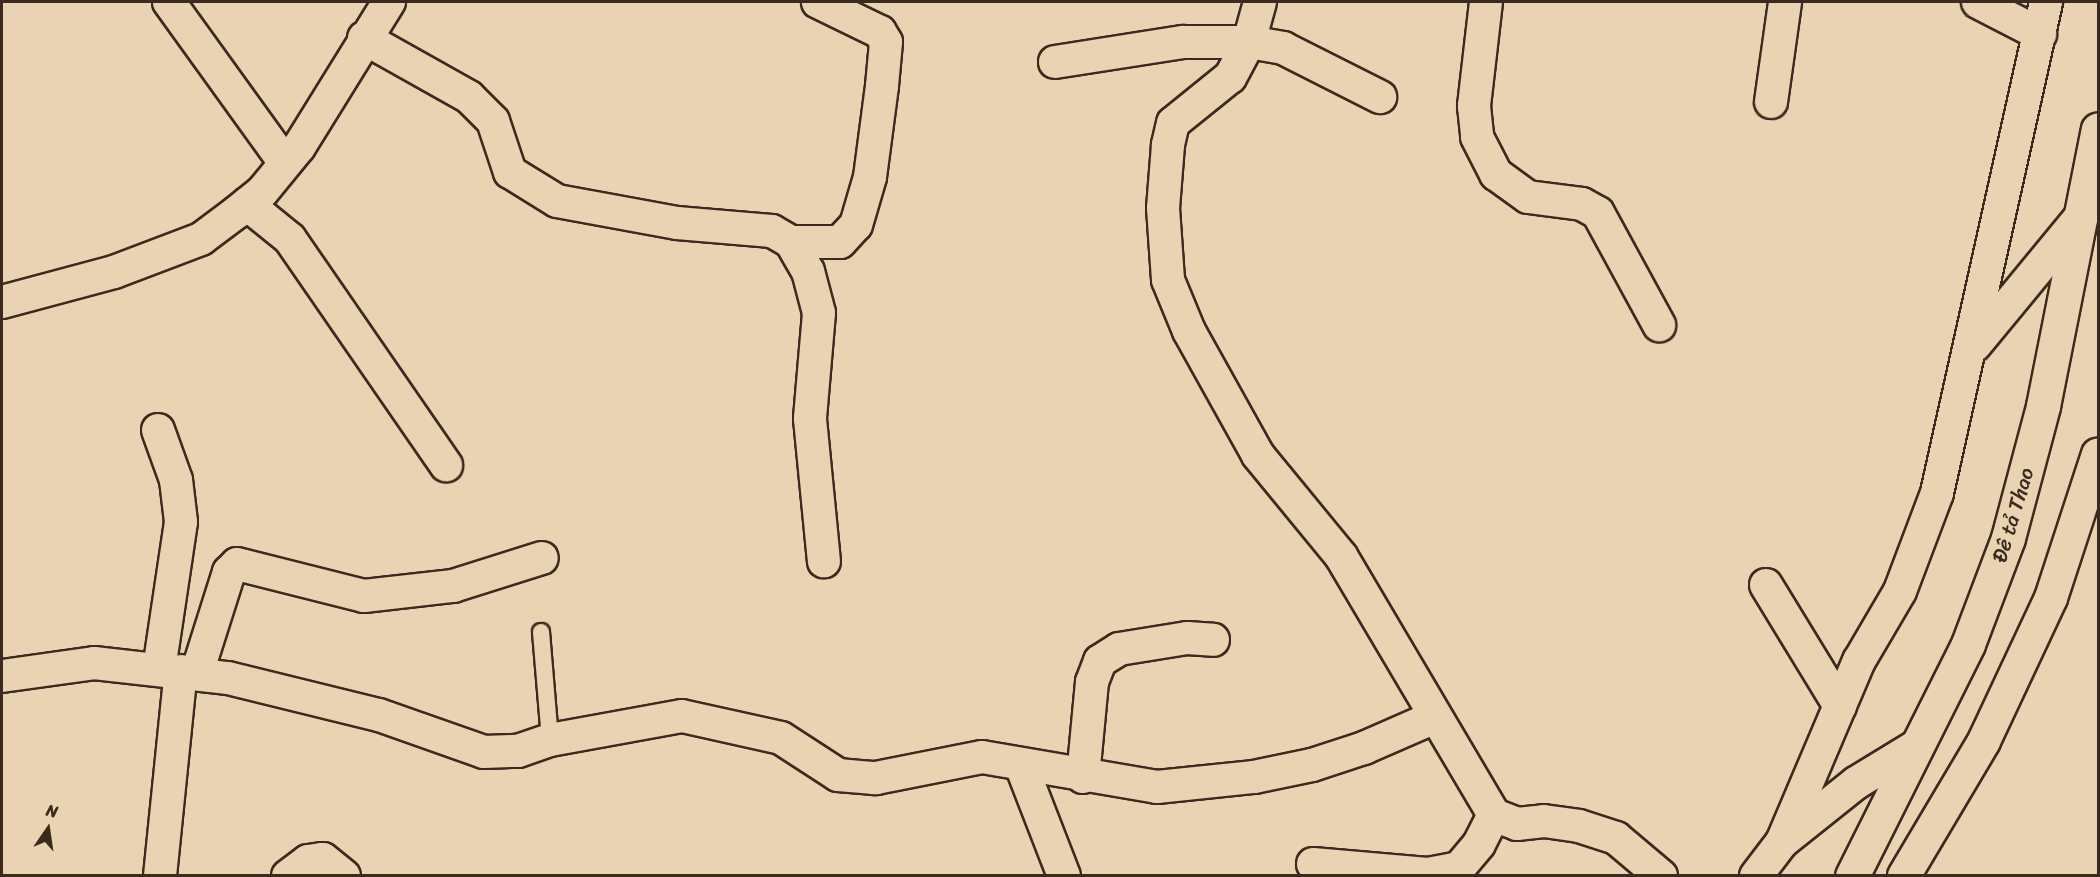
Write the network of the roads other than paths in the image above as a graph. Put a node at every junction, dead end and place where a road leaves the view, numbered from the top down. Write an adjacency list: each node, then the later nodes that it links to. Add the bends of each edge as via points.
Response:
1 (169, 2): 16 (street)
2 (388, 2): 10 (street)
3 (818, 2): 19 (street, via 880,32 886,42 882,86 870,177 856,225 840,242)
4 (1260, 2): 11 (street)
5 (1486, 2): 21 (street, via 1474,106 1478,137 1496,174 1528,197 1582,204 1598,213)
6 (1785, 2): 14 (street)
7 (1978, 2): 9 (street)
8 (2046, 2): 9 (street)
9 (2040, 33): 22 (street, via 1998,207)
10 (364, 38): 16 (street); 19 (street, via 469,97 493,122 510,172 557,201 677,224 772,231)
11 (1250, 42): 12 (street, via 1183,42); 13 (street, via 1283,48); 35 (street, via 1230,77 1173,123 1163,208 1168,280 1189,331 1258,455 1341,556)
12 (1055, 62)
13 (1380, 97)
14 (1772, 102)
15 (2098, 129): 18 (main road, Đê tả Thao)
16 (285, 163): 17 (street)
17 (247, 204): 20 (street, via 201,238 114,272); 25 (street, via 290,239)
18 (2083, 214): 22 (street); 37 (main road, Đê tả Thao, via 2041,416 2008,538 1968,644)
19 (791, 242): 28 (street, via 808,271 819,313 810,419)
20 (2, 302)
21 (1659, 325)
22 (1971, 351): 34 (street, via 1937,493 1900,591 1859,661)
23 (158, 430): 32 (street, via 176,480 181,522)
24 (2098, 454): 26 (street)
25 (446, 465)
26 (2094, 489): 50 (street, via 2051,598 1984,741)
27 (542, 558): 32 (street, via 453,586 364,596 237,564 229,572)
28 (824, 561)
29 (1766, 585): 34 (street)
30 (541, 632): 36 (lane)
31 (1213, 640): 39 (street, via 1186,638 1119,649 1100,661 1092,682)
32 (179, 671): 33 (street, via 94,663); 36 (street, via 379,715 484,752 518,751); 43 (street)
33 (2, 676)
34 (1840, 706): 41 (street)
35 (1435, 717): 39 (street, via 1364,748 1254,777 1156,787); 40 (street)
36 (550, 740): 38 (street, via 682,716 781,738 838,775 876,778 982,757)
37 (1918, 745): 41 (street, via 1856,783); 49 (main road, Đê tả Thao)
38 (1021, 765): 39 (street); 46 (street)
39 (1083, 777)
40 (1494, 815): 42 (street, via 1479,844 1459,868 1428,874); 47 (street, via 1517,824 1544,821 1579,826 1616,838)
41 (1782, 842): 48 (street)
42 (1313, 864)
43 (160, 876)
44 (288, 876): 45 (street, via 308,861 323,858)
45 (344, 876)
46 (1064, 876)
47 (1661, 876)
48 (1756, 876)
49 (1852, 876)
50 (1904, 876)

